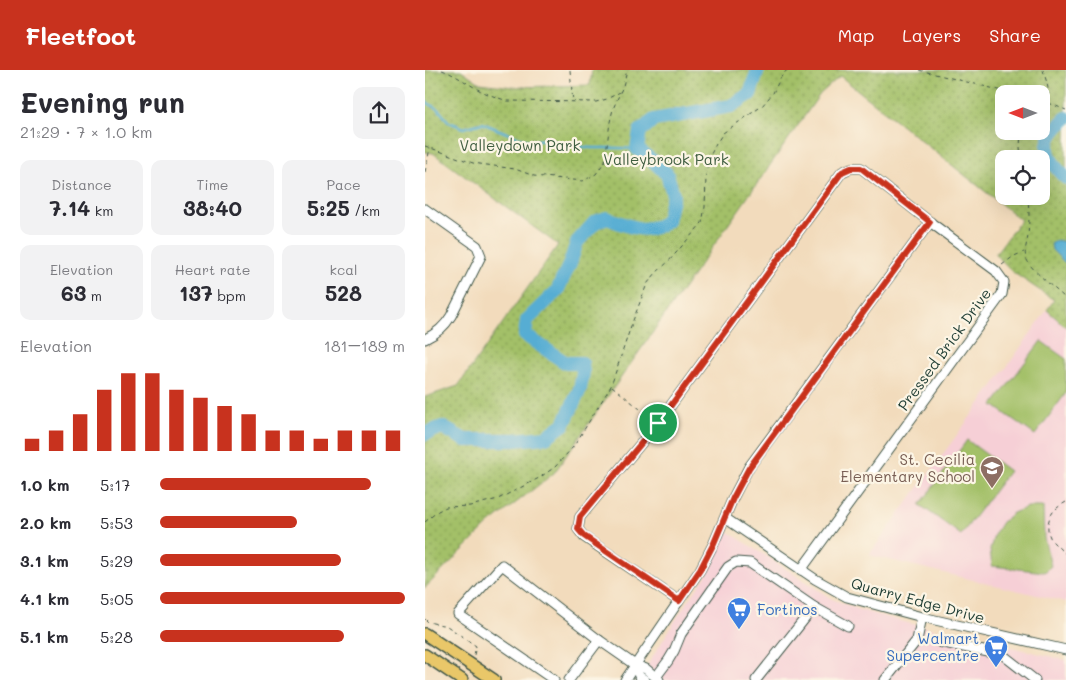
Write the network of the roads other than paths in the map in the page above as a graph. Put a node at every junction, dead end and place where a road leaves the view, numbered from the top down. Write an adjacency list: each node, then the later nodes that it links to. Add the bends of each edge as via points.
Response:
1 (425, 209): 3 (street, via 477,246 481,256 446,325)
2 (930, 222): 4 (street, via 749,468); 5 (street, Pressed Brick Drive, via 997,271 1004,282 1002,294); 6 (street, Pressed Brick Drive, via 861,168 842,172 658,423 580,517 578,529 584,536)
3 (425, 340)
4 (725, 518): 5 (street, Quarry Edge Drive); 6 (street, via 700,570)
5 (801, 570): 8 (street, Quarry Edge Drive, via 847,597)
6 (679, 601): 15 (street)
7 (814, 607): 9 (street); 16 (street, via 750,563 736,562 728,567 681,634); 23 (street)
8 (923, 617): 13 (street, Quarry Edge Drive); 24 (street, via 917,640)
9 (848, 626)
10 (425, 634): 18 (main road)
11 (599, 640): 15 (street); 19 (street, via 502,564 458,614); 20 (street)
12 (939, 642): 25 (street, via 1003,656)
13 (1066, 650)
14 (425, 654): 17 (main road)
15 (635, 666): 16 (street, via 646,669); 21 (street); 22 (street, via 639,676)
16 (657, 678)
17 (462, 680)
18 (494, 680)
19 (554, 680)
20 (569, 680)
21 (625, 680)
22 (645, 680)
23 (756, 680)
24 (885, 680)
25 (1035, 680)

